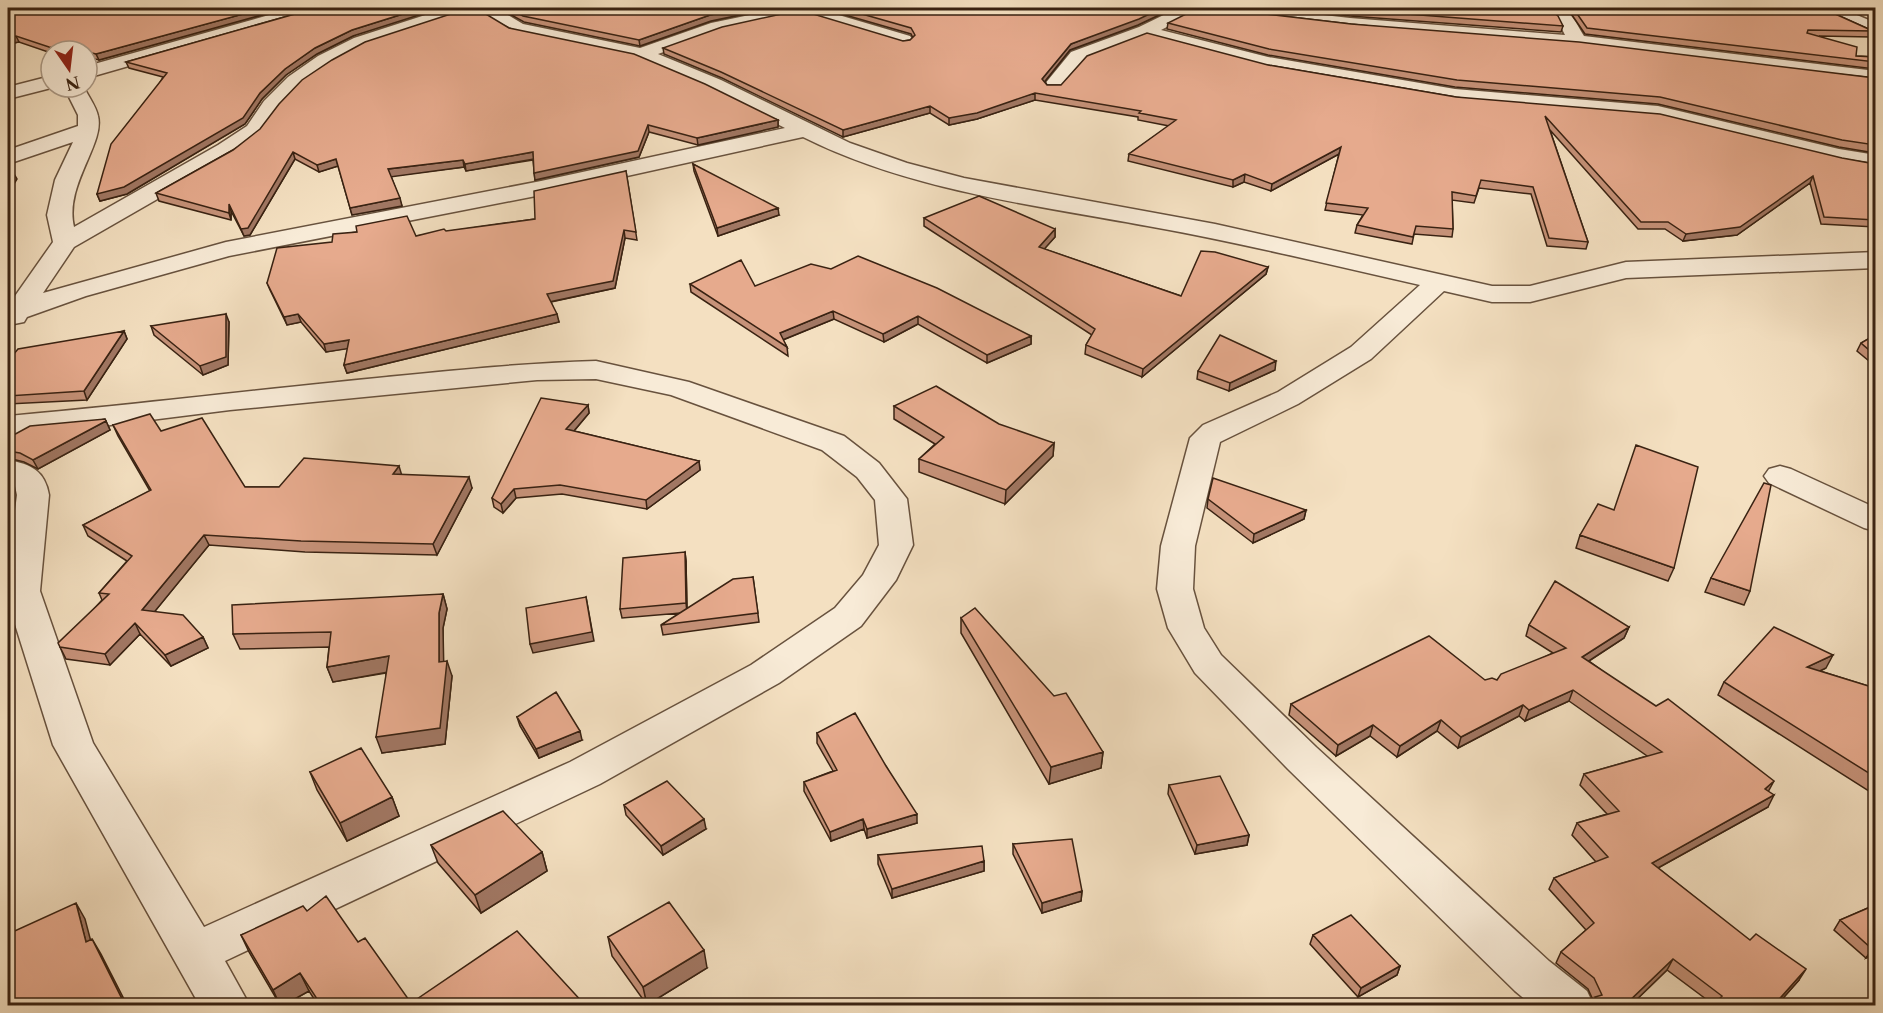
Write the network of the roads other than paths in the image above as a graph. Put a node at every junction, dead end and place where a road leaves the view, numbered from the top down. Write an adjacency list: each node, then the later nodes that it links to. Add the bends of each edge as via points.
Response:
1 (311, 8): 14 (street)
2 (463, 8): 26 (street, via 360,42 325,60 295,81 271,105 254,130 226,150)
3 (485, 8): 13 (street, via 517,28)
4 (802, 8): 11 (street); 13 (street, via 717,27)
5 (1190, 8): 10 (street)
6 (1221, 8): 12 (street, via 1350,23)
7 (1552, 8): 12 (street, via 1565,18)
8 (1827, 8): 9 (street)
9 (1875, 30)
10 (1145, 31): 19 (street, via 1078,56); 25 (street, via 1267,63 1455,95 1658,112)
11 (903, 40)
12 (1578, 41): 16 (street)
13 (641, 54): 23 (street, via 714,84)
14 (99, 69)
15 (18, 72): 17 (street)
16 (1875, 77)
17 (39, 80)
18 (39, 85): 20 (street)
19 (1054, 85)
20 (8, 93)
21 (80, 99): 22 (street, via 88,115)
22 (89, 129): 24 (street); 26 (street, via 66,180 59,215)
23 (804, 130): 28 (street, via 889,165 963,185 1215,231); 29 (street, via 541,188 226,249 77,290)
24 (8, 157)
25 (1875, 162)
26 (65, 242): 29 (street)
27 (1875, 260): 28 (street, via 1626,270 1514,296)
28 (1440, 281): 37 (street, via 1361,353 1288,398 1205,438 1178,546 1175,589 1186,628 1208,664 1532,976)
29 (13, 318)
30 (8, 425): 35 (street, via 537,370 596,370 679,388 833,443 868,470 891,499 896,545 878,580 848,617 765,674 585,773)
31 (8, 469): 34 (street, via 31,481 33,495)
32 (1780, 476): 33 (street)
33 (1875, 521)
34 (15, 593): 35 (street, via 73,745)
35 (195, 953): 36 (street)
36 (226, 1005)
37 (1570, 1005)

